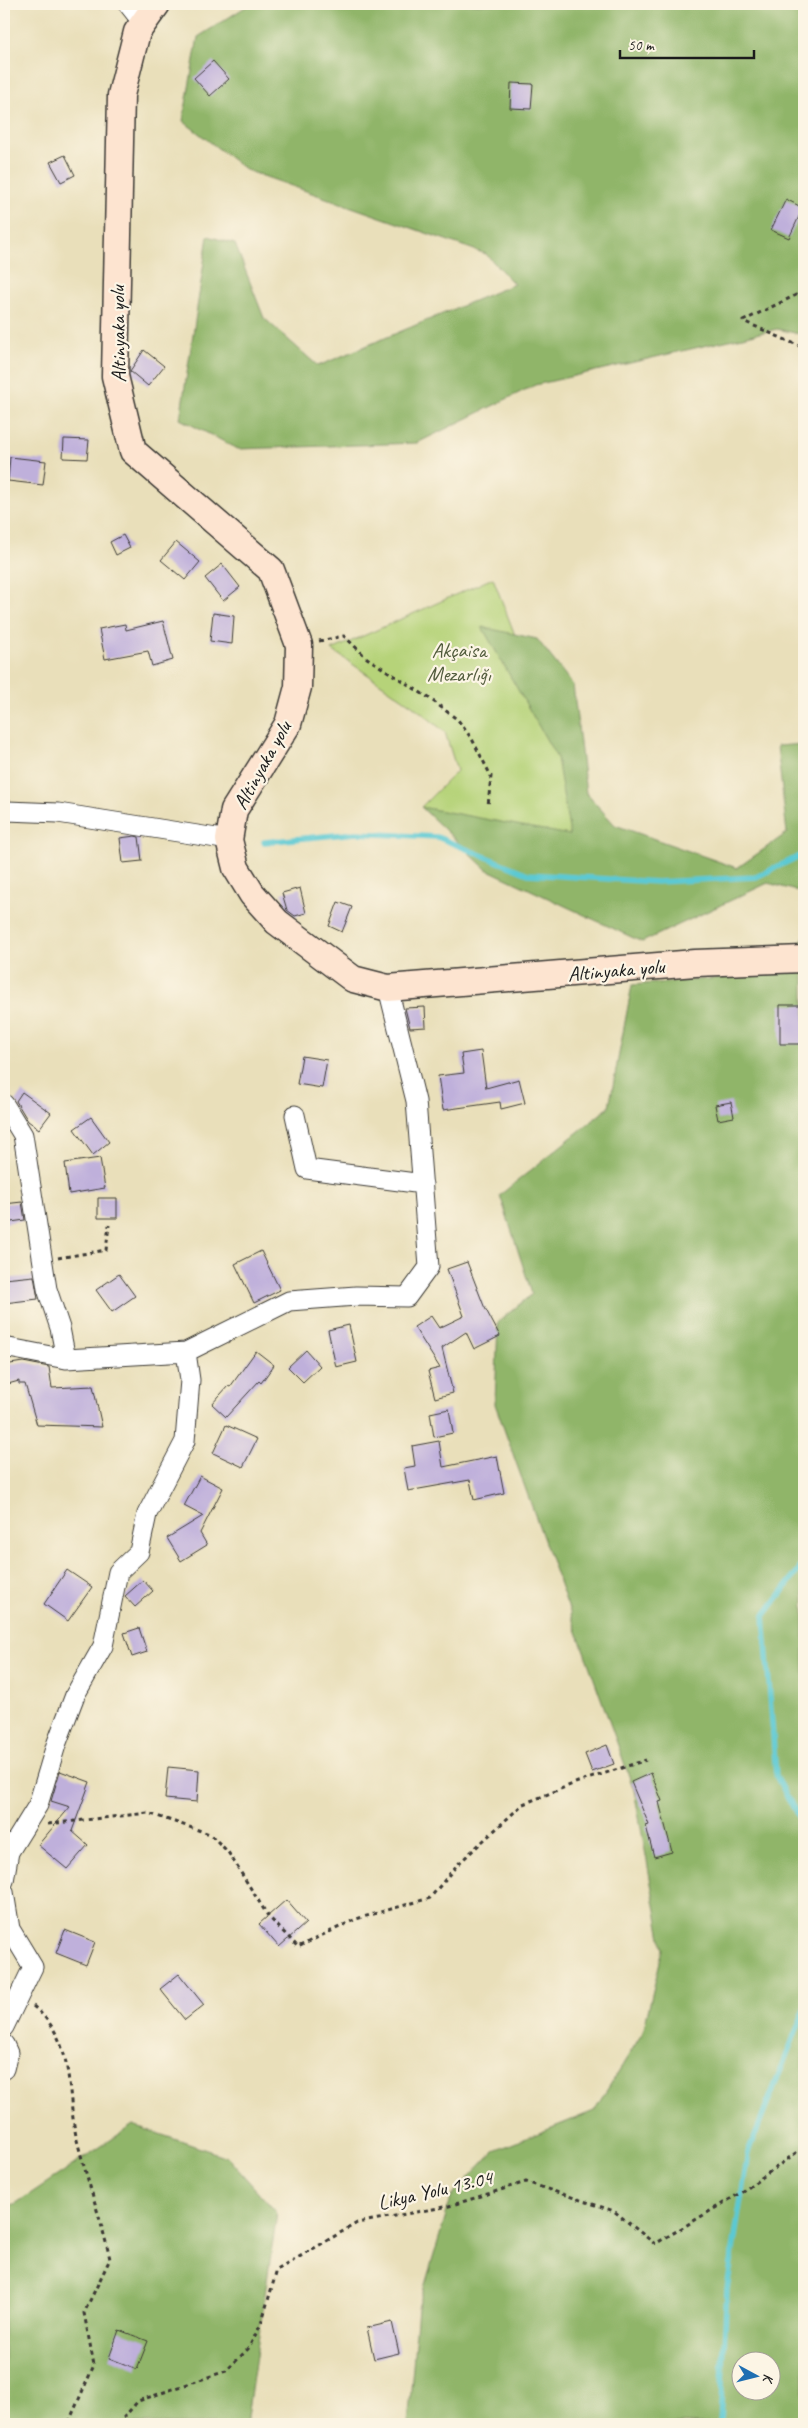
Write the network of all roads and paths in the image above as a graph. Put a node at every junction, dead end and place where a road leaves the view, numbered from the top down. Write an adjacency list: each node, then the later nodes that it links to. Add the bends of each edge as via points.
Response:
1 (143, 10): 4 (main road, Altinyaka yolu, via 121,95 115,376 133,451 271,570)
2 (804, 290): 3 (path, via 743,321)
3 (804, 348)
4 (299, 645): 5 (path, via 344,636 367,658 458,720 491,776); 7 (main road, Altinyaka yolu, via 298,687 288,724 234,810)
5 (488, 806)
6 (4, 814): 7 (street, via 7,811 58,813)
7 (229, 840): 9 (main road, Altinyaka yolu, via 236,868 252,894 277,922 353,979)
8 (804, 959): 9 (main road, Altinyaka yolu, via 695,963)
9 (388, 988): 12 (street, via 416,1101)
10 (4, 1104): 14 (street, via 23,1135)
11 (295, 1115): 12 (street, via 306,1169)
12 (422, 1184): 16 (street, via 429,1267 406,1297 356,1296 289,1301)
13 (109, 1225): 14 (path, via 106,1250)
14 (43, 1260): 17 (street, via 47,1289)
15 (4, 1347): 17 (street)
16 (186, 1352): 17 (street); 19 (street, via 190,1380 185,1441 147,1514 139,1552 118,1572 103,1646 75,1695 38,1805)
17 (66, 1359)
18 (646, 1760): 19 (path, via 523,1804 457,1865 430,1898 356,1919 298,1947 268,1916 228,1852 210,1834 148,1813)
19 (25, 1826): 20 (street, via 9,1852)
20 (4, 1881)
21 (4, 1892): 22 (street, via 10,1929 34,1966)
22 (20, 1994): 23 (street); 27 (path, via 47,2017 59,2035 68,2067 77,2139 110,2258 84,2313 94,2365)
23 (4, 2027)
24 (4, 2044): 25 (street, via 8,2053)
25 (4, 2069)
26 (804, 2147): 28 (path, Likya Yolu 13.04, via 742,2192 655,2244 614,2211 526,2182 449,2206 356,2223 278,2270 261,2324 248,2349 226,2371 138,2401)
27 (68, 2424)
28 (118, 2424)

